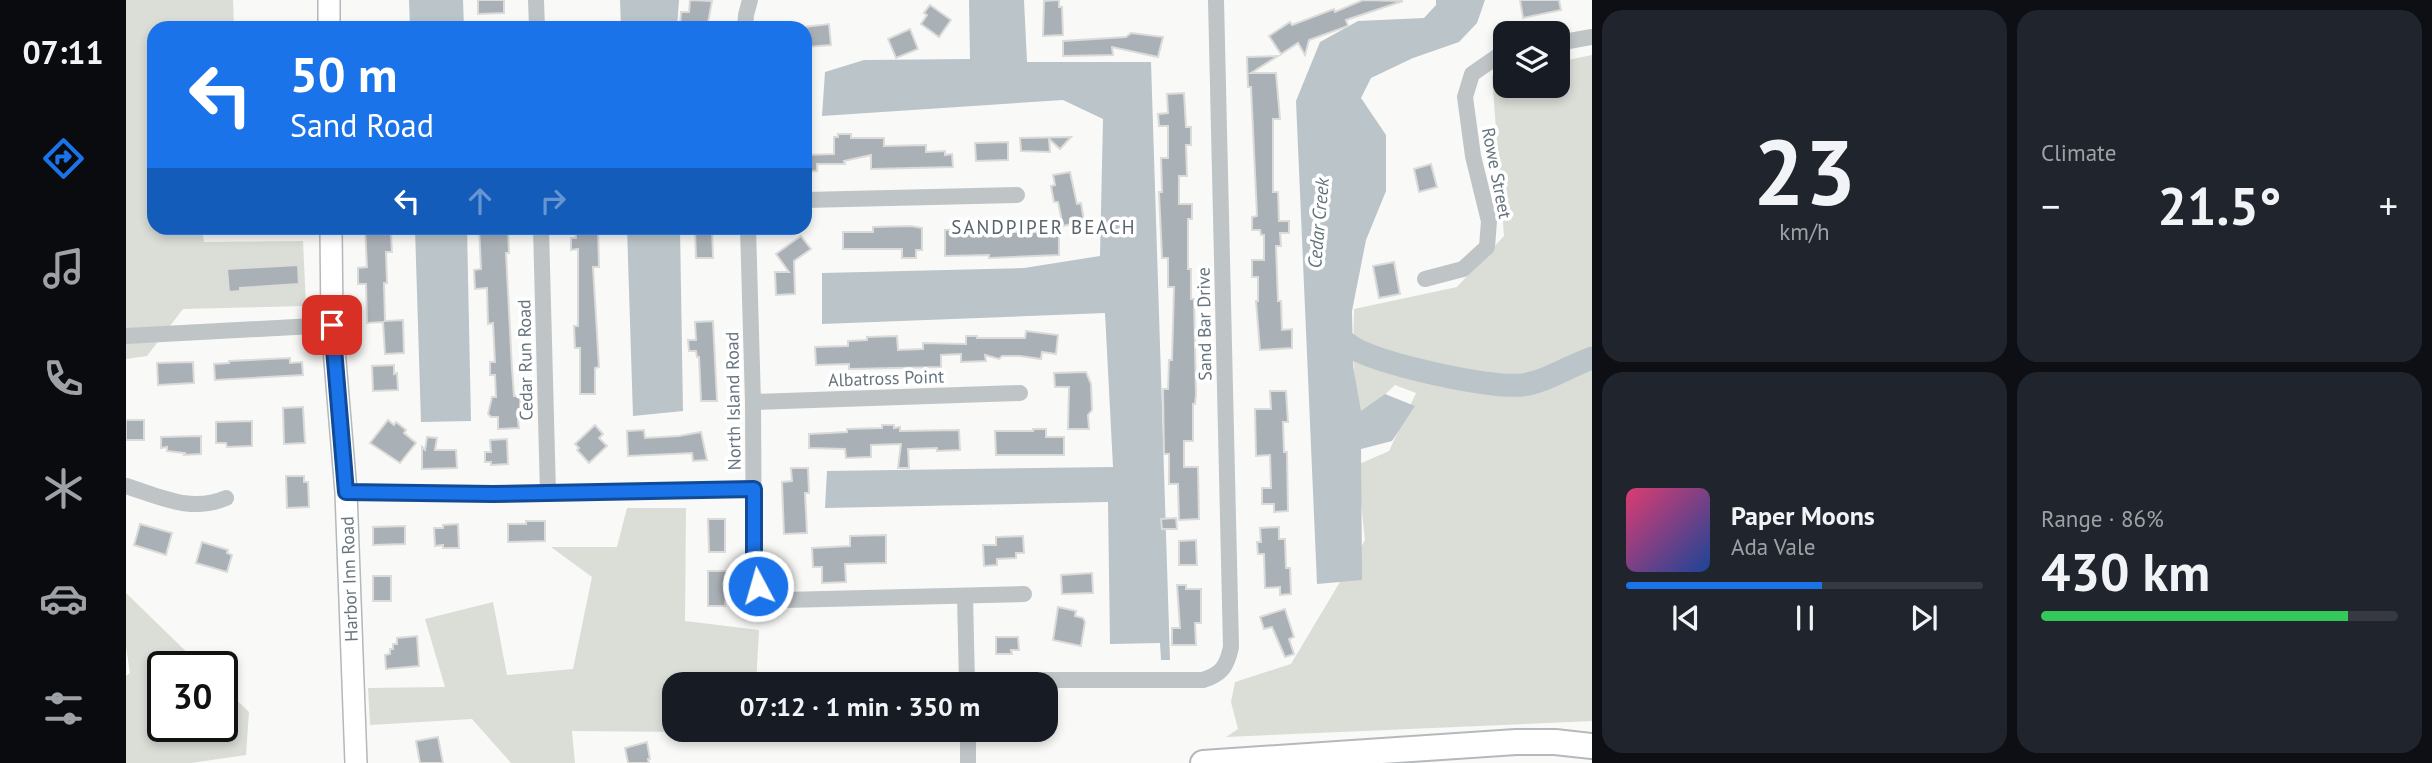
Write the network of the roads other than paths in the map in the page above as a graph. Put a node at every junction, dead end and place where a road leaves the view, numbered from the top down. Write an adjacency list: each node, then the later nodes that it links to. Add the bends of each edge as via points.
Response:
1 (329, 0): 5 (main road)
2 (536, 0): 6 (street)
3 (750, 0): 7 (street)
4 (1216, 0): 29 (street, Sand Bar Drive, via 1228,660 1222,671 1203,680)
5 (329, 21)
6 (537, 21)
7 (746, 21)
8 (1592, 37): 9 (street)
9 (1570, 41)
10 (1493, 59): 16 (street, Rowe Street, via 1472,74 1465,97 1489,221 1487,247 1463,269)
11 (1017, 195): 12 (street)
12 (812, 200)
13 (331, 235): 17 (main road, Harbor Inn Road)
14 (541, 235): 24 (street, Cedar Run Road)
15 (748, 235): 20 (street, North Island Road)
16 (1425, 279)
17 (332, 325): 18 (street); 23 (main road, Harbor Inn Road)
18 (126, 336)
19 (1020, 393): 20 (street, Albatross Point)
20 (753, 402): 22 (street, North Island Road)
21 (126, 486): 25 (street, via 195,506)
22 (754, 489): 24 (street); 27 (street, North Island Road, via 754,573 767,596 784,600)
23 (346, 492): 24 (street); 32 (main road, Harbor Inn Road)
24 (548, 492)
25 (226, 498)
26 (1024, 594): 27 (street)
27 (965, 596): 28 (street)
28 (967, 672)
29 (1058, 681)
30 (968, 742): 33 (street)
31 (1592, 746): 34 (highway, via 1516,742)
32 (356, 763)
33 (968, 763)
34 (1203, 763)

